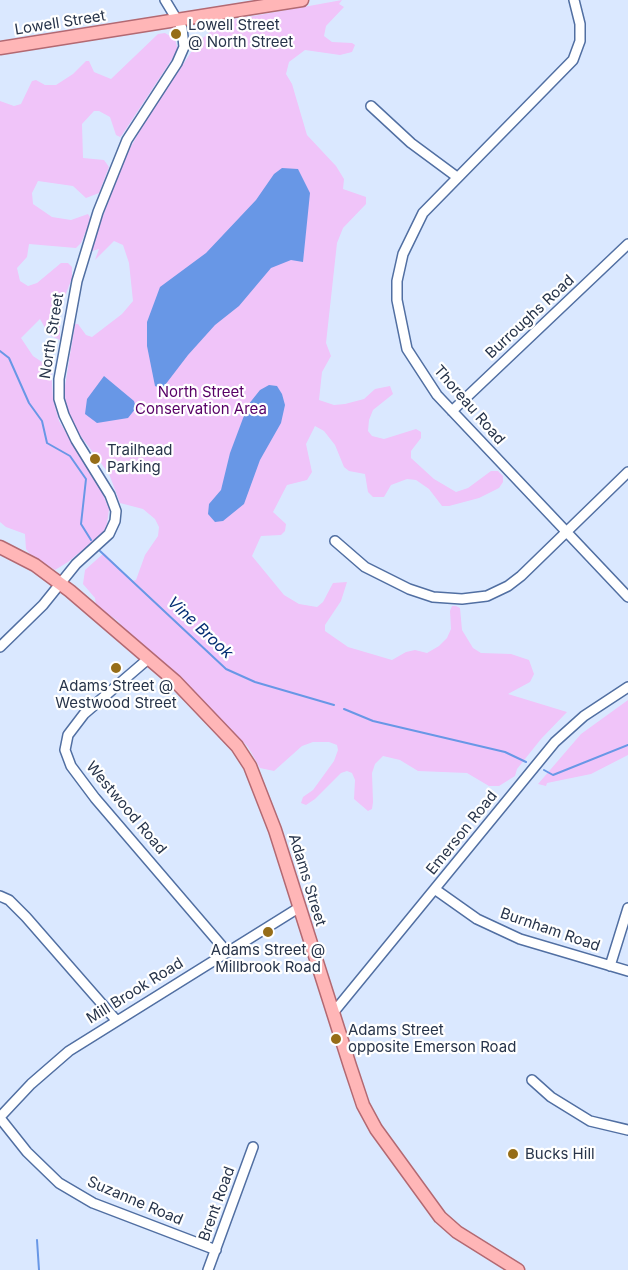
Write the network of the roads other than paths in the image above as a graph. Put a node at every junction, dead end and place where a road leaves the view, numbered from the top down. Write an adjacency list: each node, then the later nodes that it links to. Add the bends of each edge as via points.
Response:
1 (165, 0): 4 (street, North Street)
2 (302, 0): 4 (main road, Lowell Street)
3 (574, 0): 7 (street, Thoreau Road, via 580,41 573,60)
4 (178, 20): 5 (main road, Lowell Street); 14 (street, North Street, via 183,32 183,51 123,147 91,231 75,289 59,399 71,431 108,491 116,518 109,534)
5 (0, 48)
6 (371, 106): 7 (street, via 411,143)
7 (457, 177): 9 (street, Thoreau Road, via 418,223 397,281 400,326 407,349)
8 (628, 244): 9 (street, Burroughs Road)
9 (452, 411): 11 (street, Thoreau Road)
10 (628, 472): 11 (street)
11 (566, 532): 12 (street, via 508,586 487,596 462,599 409,590 365,567); 15 (street, Thoreau Road)
12 (335, 541)
13 (0, 547): 14 (main road, Adams Street)
14 (60, 583): 16 (street, North Street, via 39,610); 17 (main road, Adams Street)
15 (628, 597)
16 (0, 647)
17 (148, 659): 21 (main road, Adams Street, via 220,726 250,766 276,830); 23 (street, Westwood Road, via 84,714 68,735 65,750 71,766 95,798)
18 (628, 687): 19 (street, Emerson Road, via 584,716 555,742)
19 (436, 890): 24 (street, Burnham Road, via 477,919 511,935); 26 (street, Emerson Road)
20 (0, 896): 27 (street, via 26,917)
21 (300, 907): 23 (street, Mill Brook Road); 26 (main road, Adams Street)
22 (628, 908): 24 (street)
23 (227, 952): 27 (street, Mill Brook Road)
24 (610, 966): 25 (street, Burnham Road)
25 (628, 971)
26 (333, 1013): 34 (main road, Adams Street, via 363,1105 420,1192 457,1232)
27 (116, 1020): 29 (street, Mill Brook Road, via 69,1051)
28 (532, 1080): 30 (street, via 590,1121)
29 (0, 1117): 32 (street, Suzanne Road, via 27,1152 59,1183 93,1203)
30 (628, 1130)
31 (253, 1147): 32 (street, Brent Road)
32 (216, 1250): 33 (street, Brent Road)
33 (208, 1270)
34 (518, 1270)

